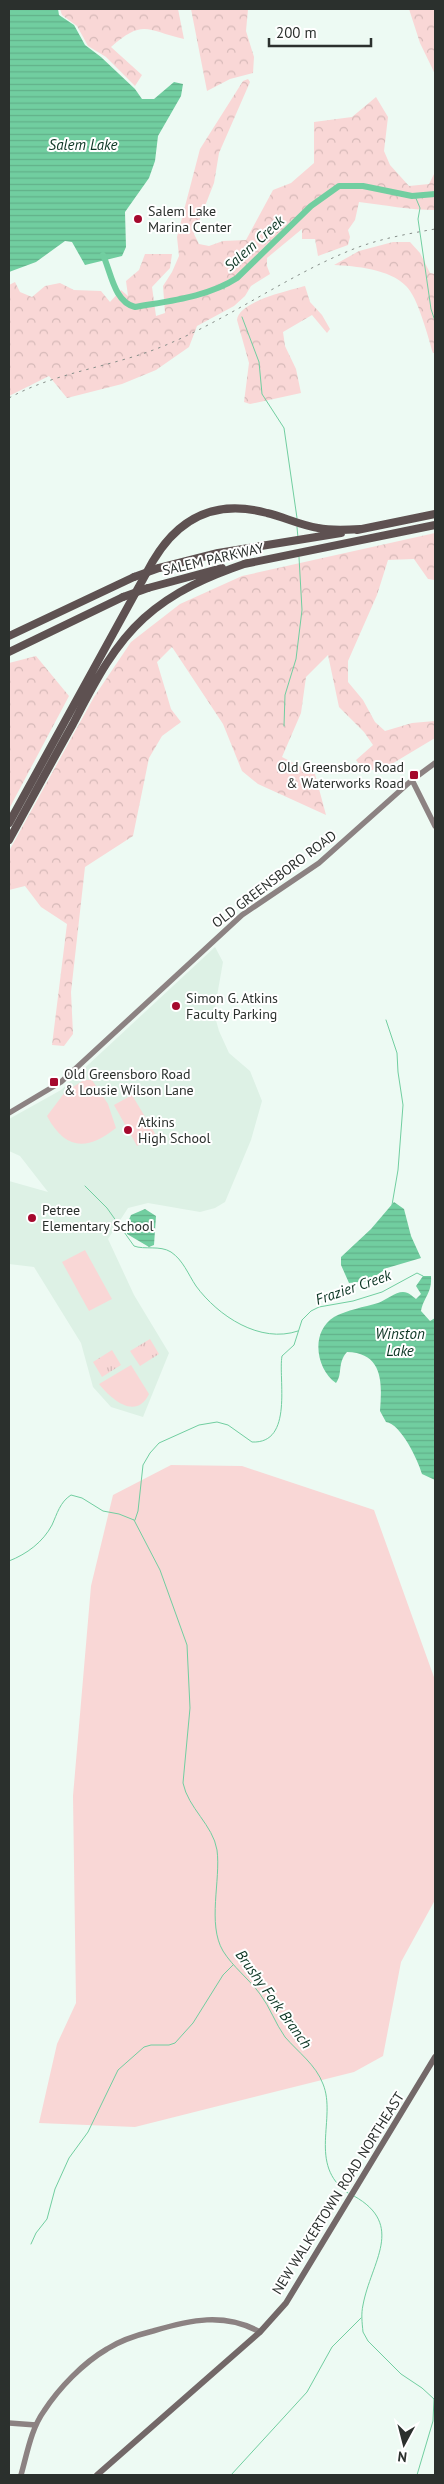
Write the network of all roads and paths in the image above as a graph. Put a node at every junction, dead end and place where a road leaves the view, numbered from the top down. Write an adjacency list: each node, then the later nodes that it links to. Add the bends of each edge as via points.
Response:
1 (435, 514): 3 (highway, SALEM PARKWAY)
2 (435, 525): 4 (highway, SALEM PARKWAY)
3 (360, 529): 5 (highway, SALEM PARKWAY, bridge, via 218,553 159,568); 7 (highway, via 318,528 261,511 237,508 213,511 190,520 175,531 158,553)
4 (247, 563): 6 (highway, SALEM PARKWAY, bridge, via 207,571 123,597); 7 (highway, via 190,585 145,617)
5 (9, 636)
6 (9, 652)
7 (83, 697): 10 (highway); 12 (highway)
8 (435, 763): 9 (street, OLD GREENSBORO ROAD)
9 (412, 780): 11 (street); 13 (street, OLD GREENSBORO ROAD, via 319,863 242,915 61,1082)
10 (9, 823)
11 (435, 826)
12 (9, 840)
13 (9, 1113)
14 (435, 2057): 15 (main road, NEW WALKERTOWN ROAD NORTHEAST, via 286,2303)
15 (260, 2332): 17 (street, via 230,2321 205,2319 125,2340 105,2350 68,2383 49,2404); 19 (main road, NEW WALKERTOWN ROAD NORTHEAST)
16 (9, 2423): 17 (street)
17 (36, 2426): 18 (street)
18 (21, 2475)
19 (97, 2475)

